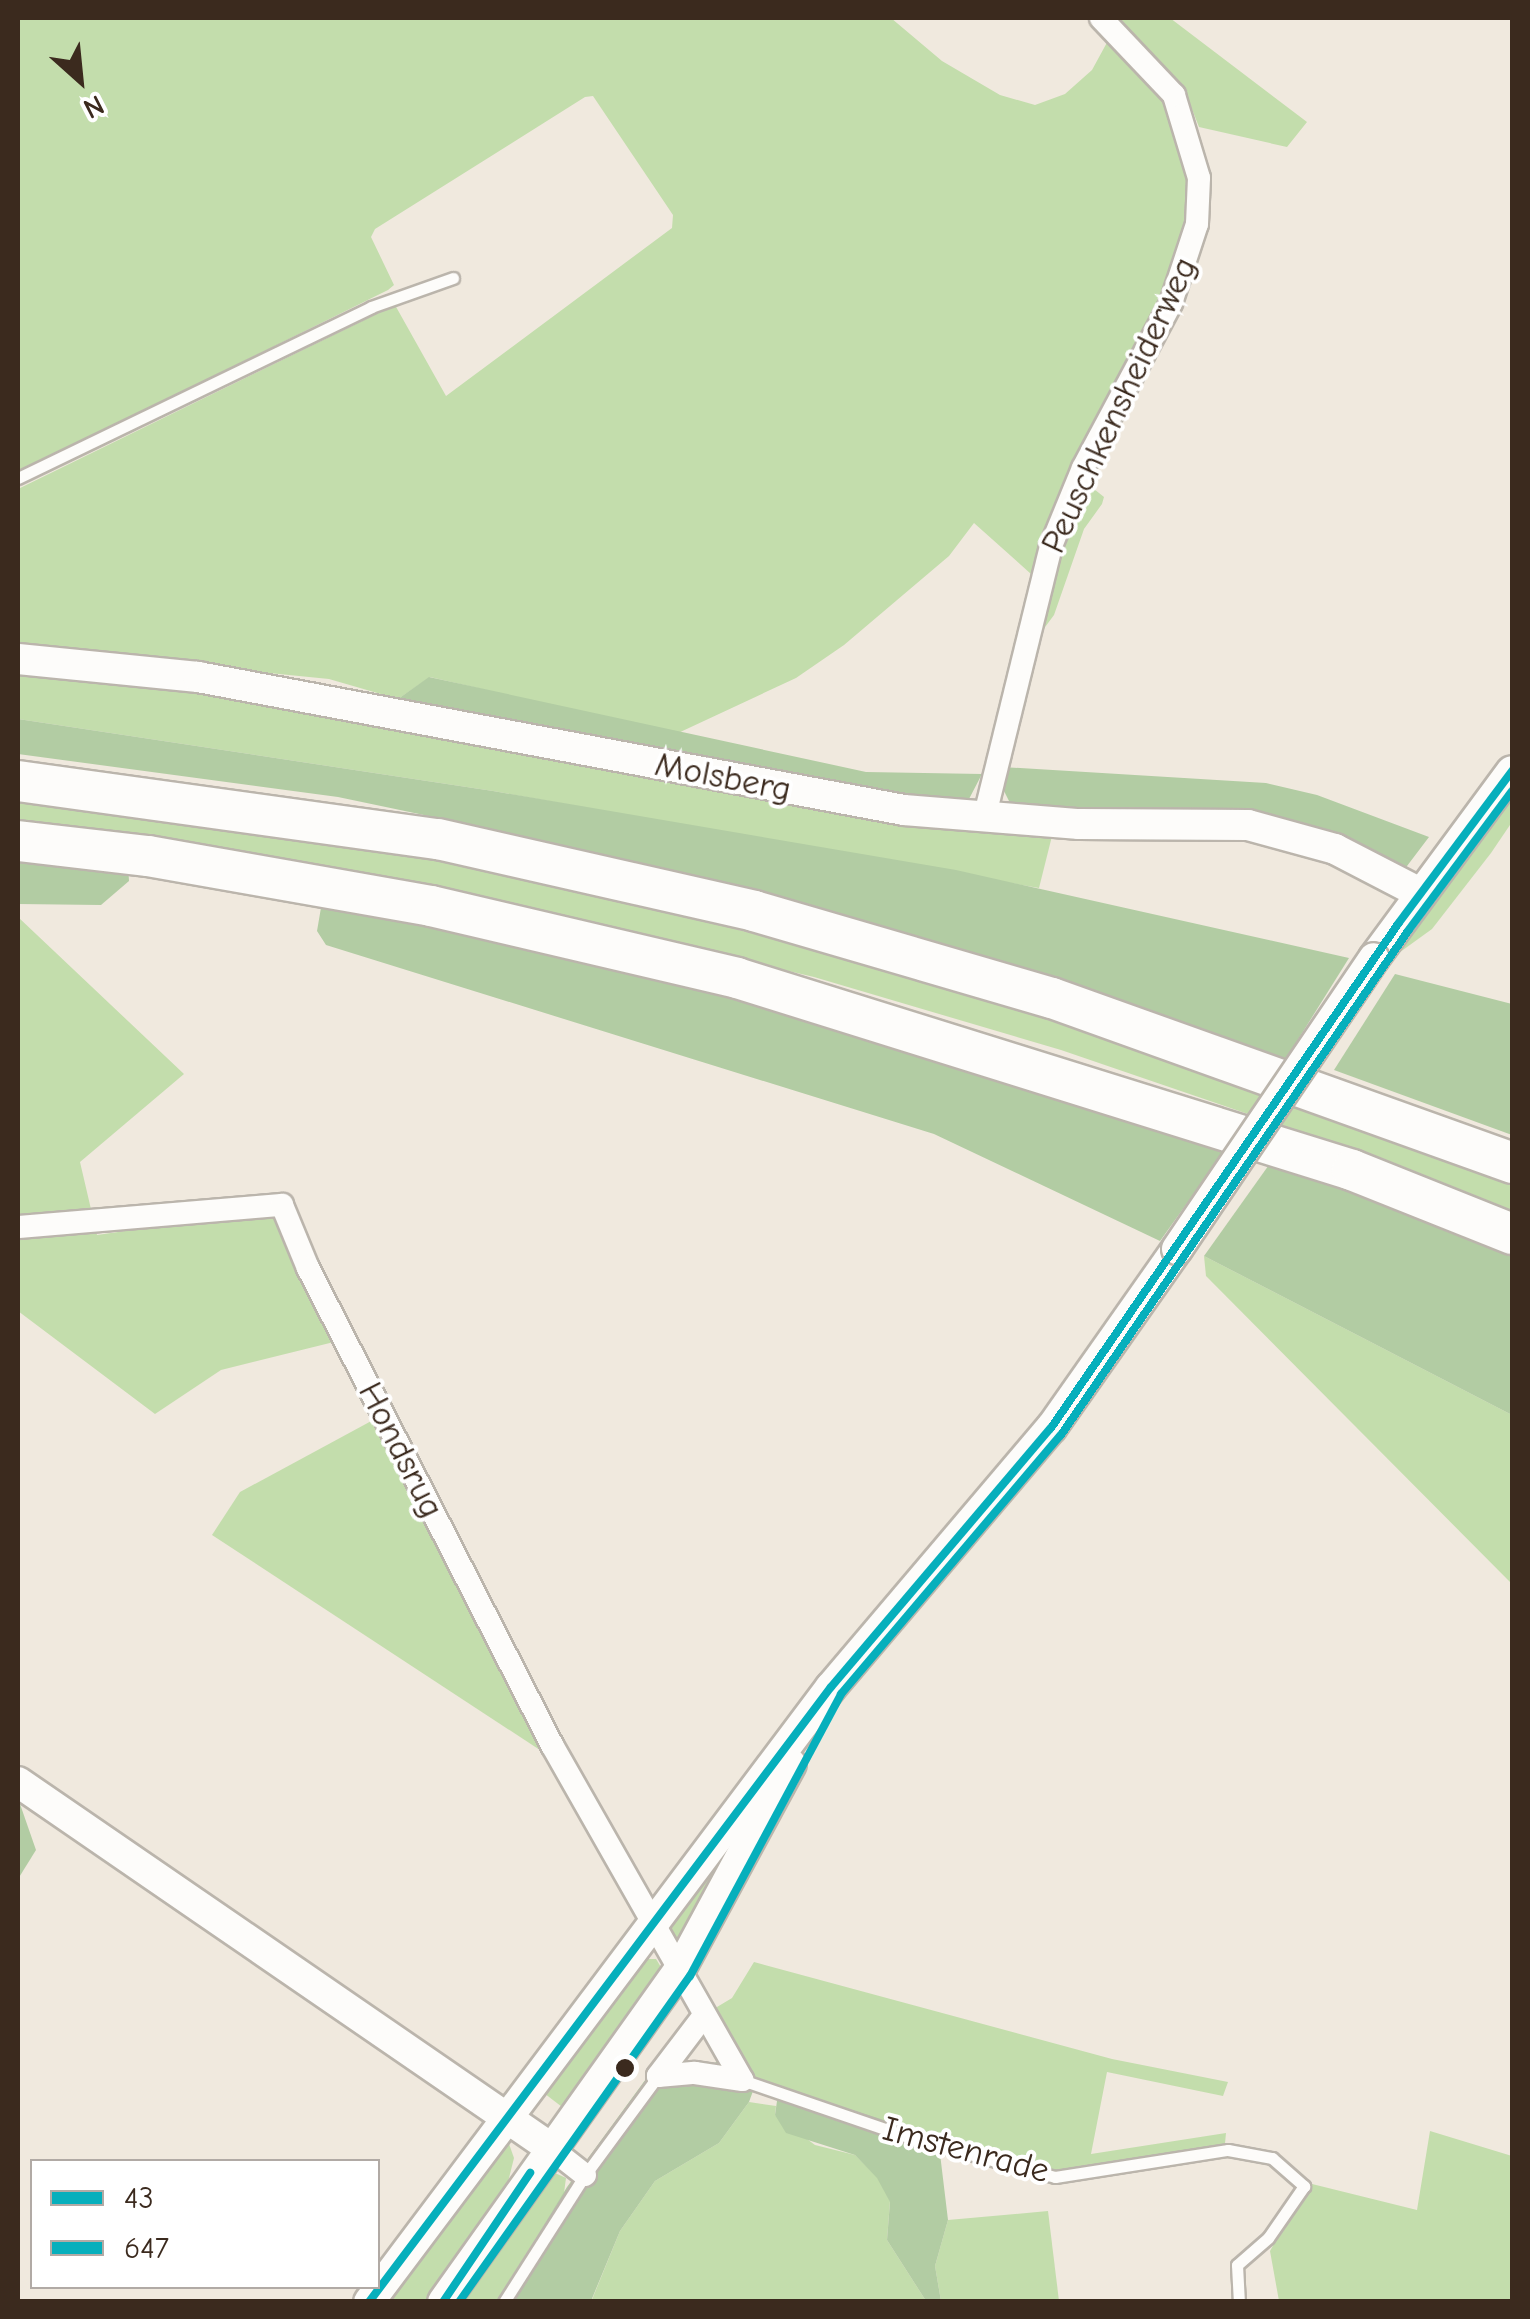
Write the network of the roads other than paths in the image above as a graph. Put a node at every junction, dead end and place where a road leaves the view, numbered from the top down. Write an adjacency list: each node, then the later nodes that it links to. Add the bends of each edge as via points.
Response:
1 (1100, 18): 7 (street, Peuschkensheiderweg, via 1160,75 1180,109 1199,178 1197,224 1176,292 1083,468 1050,546)
2 (453, 278): 3 (lane, via 344,320)
3 (18, 478)
4 (18, 659): 7 (street, Molsberg, via 198,677 854,802)
5 (1512, 771): 9 (street)
6 (18, 781): 10 (highway, via 438,839 754,912 1052,998)
7 (984, 819): 9 (street, Molsberg, via 1248,825 1335,849)
8 (18, 841): 12 (highway, via 148,856 432,906 738,978 1334,1164)
9 (1420, 893): 13 (street, bridge, via 1051,1428)
10 (1512, 1163)
11 (18, 1226): 15 (street, Hondsrug, via 282,1205 552,1745)
12 (1512, 1234)
13 (831, 1687): 15 (street); 16 (street)
14 (18, 1782): 20 (street)
15 (653, 1925): 16 (street); 20 (street)
16 (680, 1968): 17 (street); 21 (street)
17 (702, 2018): 18 (street); 19 (street)
18 (658, 2076): 19 (street, Imstenrade); 22 (lane)
19 (742, 2080): 26 (lane, Imstenrade, via 917,2140 1055,2176 1255,2151 1304,2186 1268,2238 1237,2265)
20 (505, 2116): 21 (street); 23 (street)
21 (548, 2146): 22 (street); 24 (street)
22 (585, 2174): 25 (lane)
23 (380, 2287)
24 (442, 2302)
25 (504, 2302)
26 (1239, 2302)

